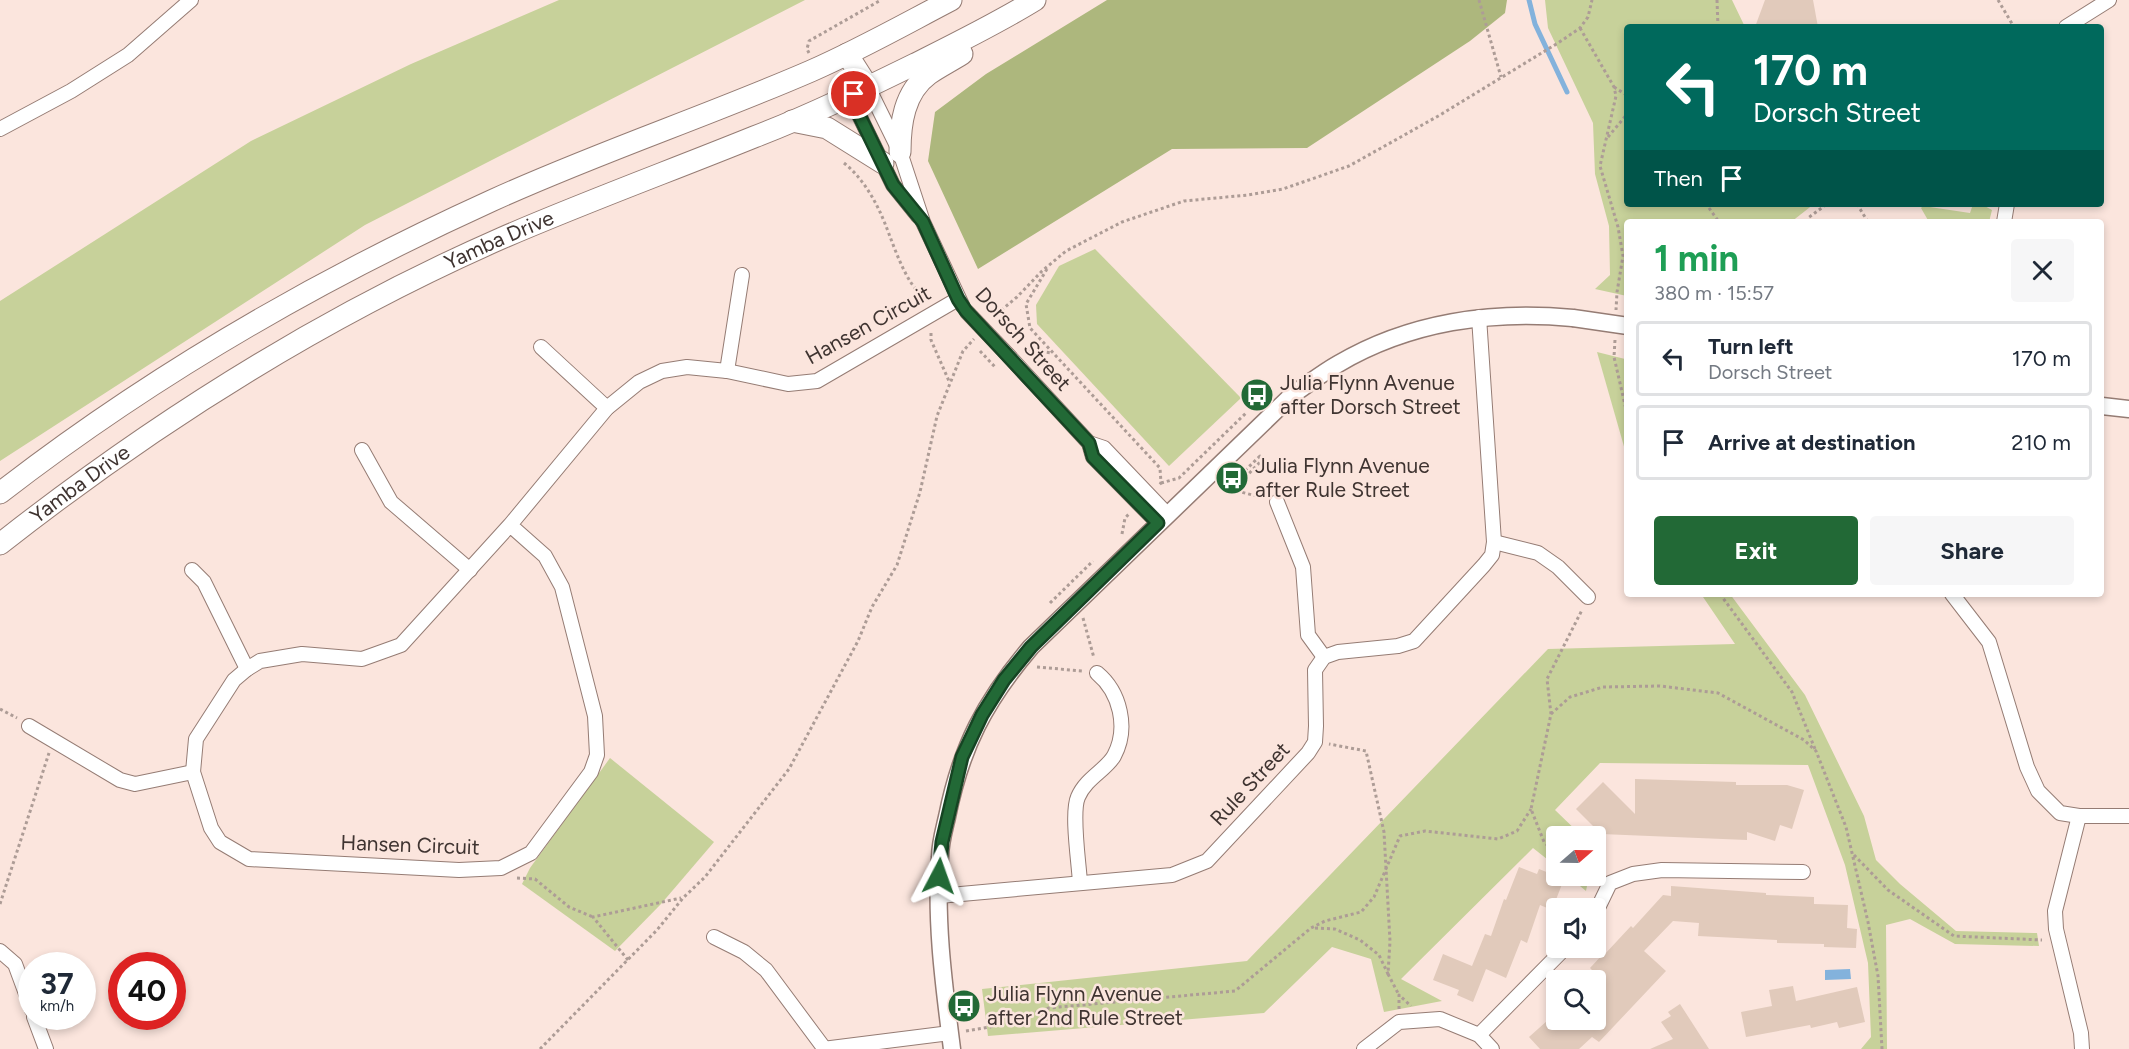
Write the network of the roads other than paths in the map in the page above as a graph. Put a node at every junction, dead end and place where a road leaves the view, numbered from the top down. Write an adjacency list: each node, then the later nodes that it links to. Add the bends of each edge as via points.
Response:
1 (191, 0): 10 (street, via 128,55)
2 (951, 0): 7 (main road, Yamba Drive)
3 (1035, 0): 6 (main road, Yamba Drive)
4 (2109, 0): 5 (street)
5 (2071, 24)
6 (987, 28): 8 (main road, Yamba Drive); 11 (main road, via 961,55 914,89)
7 (843, 56): 8 (main road); 23 (main road, Yamba Drive, via 543,178 316,287 184,364)
8 (861, 90): 9 (main road, Yamba Drive); 11 (street, Dorsch Street); 11 (street, Dorsch Street, via 857,111)
9 (792, 121): 11 (main road, via 827,128); 28 (main road, Yamba Drive, via 502,239 351,312 154,430)
10 (0, 129)
11 (891, 158): 12 (street, Dorsch Street); 12 (street, Dorsch Street, via 893,185)
12 (923, 222): 14 (street, Dorsch Street)
13 (742, 275): 18 (street)
14 (958, 299): 18 (street, Hansen Circuit, via 817,381 788,384); 25 (street, Dorsch Street, bridge, via 1089,443 1104,448)
15 (1479, 318): 16 (street, bridge, via 1535,314 1573,318); 25 (street, via 1432,326 1391,339 1338,364 1292,395); 27 (street)
16 (1621, 331)
17 (541, 347): 20 (street)
18 (728, 371): 20 (street, Hansen Circuit, via 687,367 662,370 639,382)
19 (2104, 406): 21 (street)
20 (607, 408): 26 (street, Hansen Circuit)
21 (2129, 409)
22 (362, 450): 30 (street, via 391,502)
23 (0, 494)
24 (1277, 502): 33 (street, via 1303,567 1308,635)
25 (1163, 518): 42 (street, via 1022,657 982,715 962,757 949,808 940,856)
26 (510, 525): 30 (street, Hansen Circuit); 37 (street, Hansen Circuit, via 544,556 562,587 595,716 597,755 591,772 531,853 501,868 459,870 249,859 215,835)
27 (1494, 542): 31 (street, via 1538,553); 33 (street, via 1492,555 1484,566 1414,640)
28 (0, 544)
29 (192, 570): 34 (street, via 204,582)
30 (470, 570): 34 (street, Hansen Circuit, via 401,645 362,659 302,654 260,661)
31 (1588, 597)
32 (1954, 597): 38 (street, via 1989,642 2038,791 2060,813)
33 (1324, 657): 41 (street, Rule Street, via 1315,670 1315,742 1207,861 1172,874)
34 (247, 669): 37 (street, Hansen Circuit, via 234,680 196,740)
35 (1097, 673): 41 (street, via 1120,705 1122,732 1114,757 1089,780 1078,797 1075,810)
36 (29, 726): 37 (street, via 120,780 135,784)
37 (193, 772)
38 (2079, 816): 39 (street); 55 (street, via 2055,910)
39 (2129, 816)
40 (1803, 872): 43 (street, via 1662,870 1633,874 1610,883)
41 (1080, 883): 42 (street, Rule Street)
42 (939, 896): 50 (street, via 941,959)
43 (1603, 898)
44 (714, 938): 52 (street, via 744,952 766,970)
45 (0, 951): 47 (street)
46 (1555, 958): 49 (street)
47 (18, 972)
48 (39, 1030): 51 (street)
49 (1479, 1035): 53 (street, via 1440,1019 1399,1022); 54 (street)
50 (951, 1041): 52 (street)
51 (46, 1049)
52 (824, 1049)
53 (1364, 1049)
54 (1492, 1049)
55 (2082, 1049)

